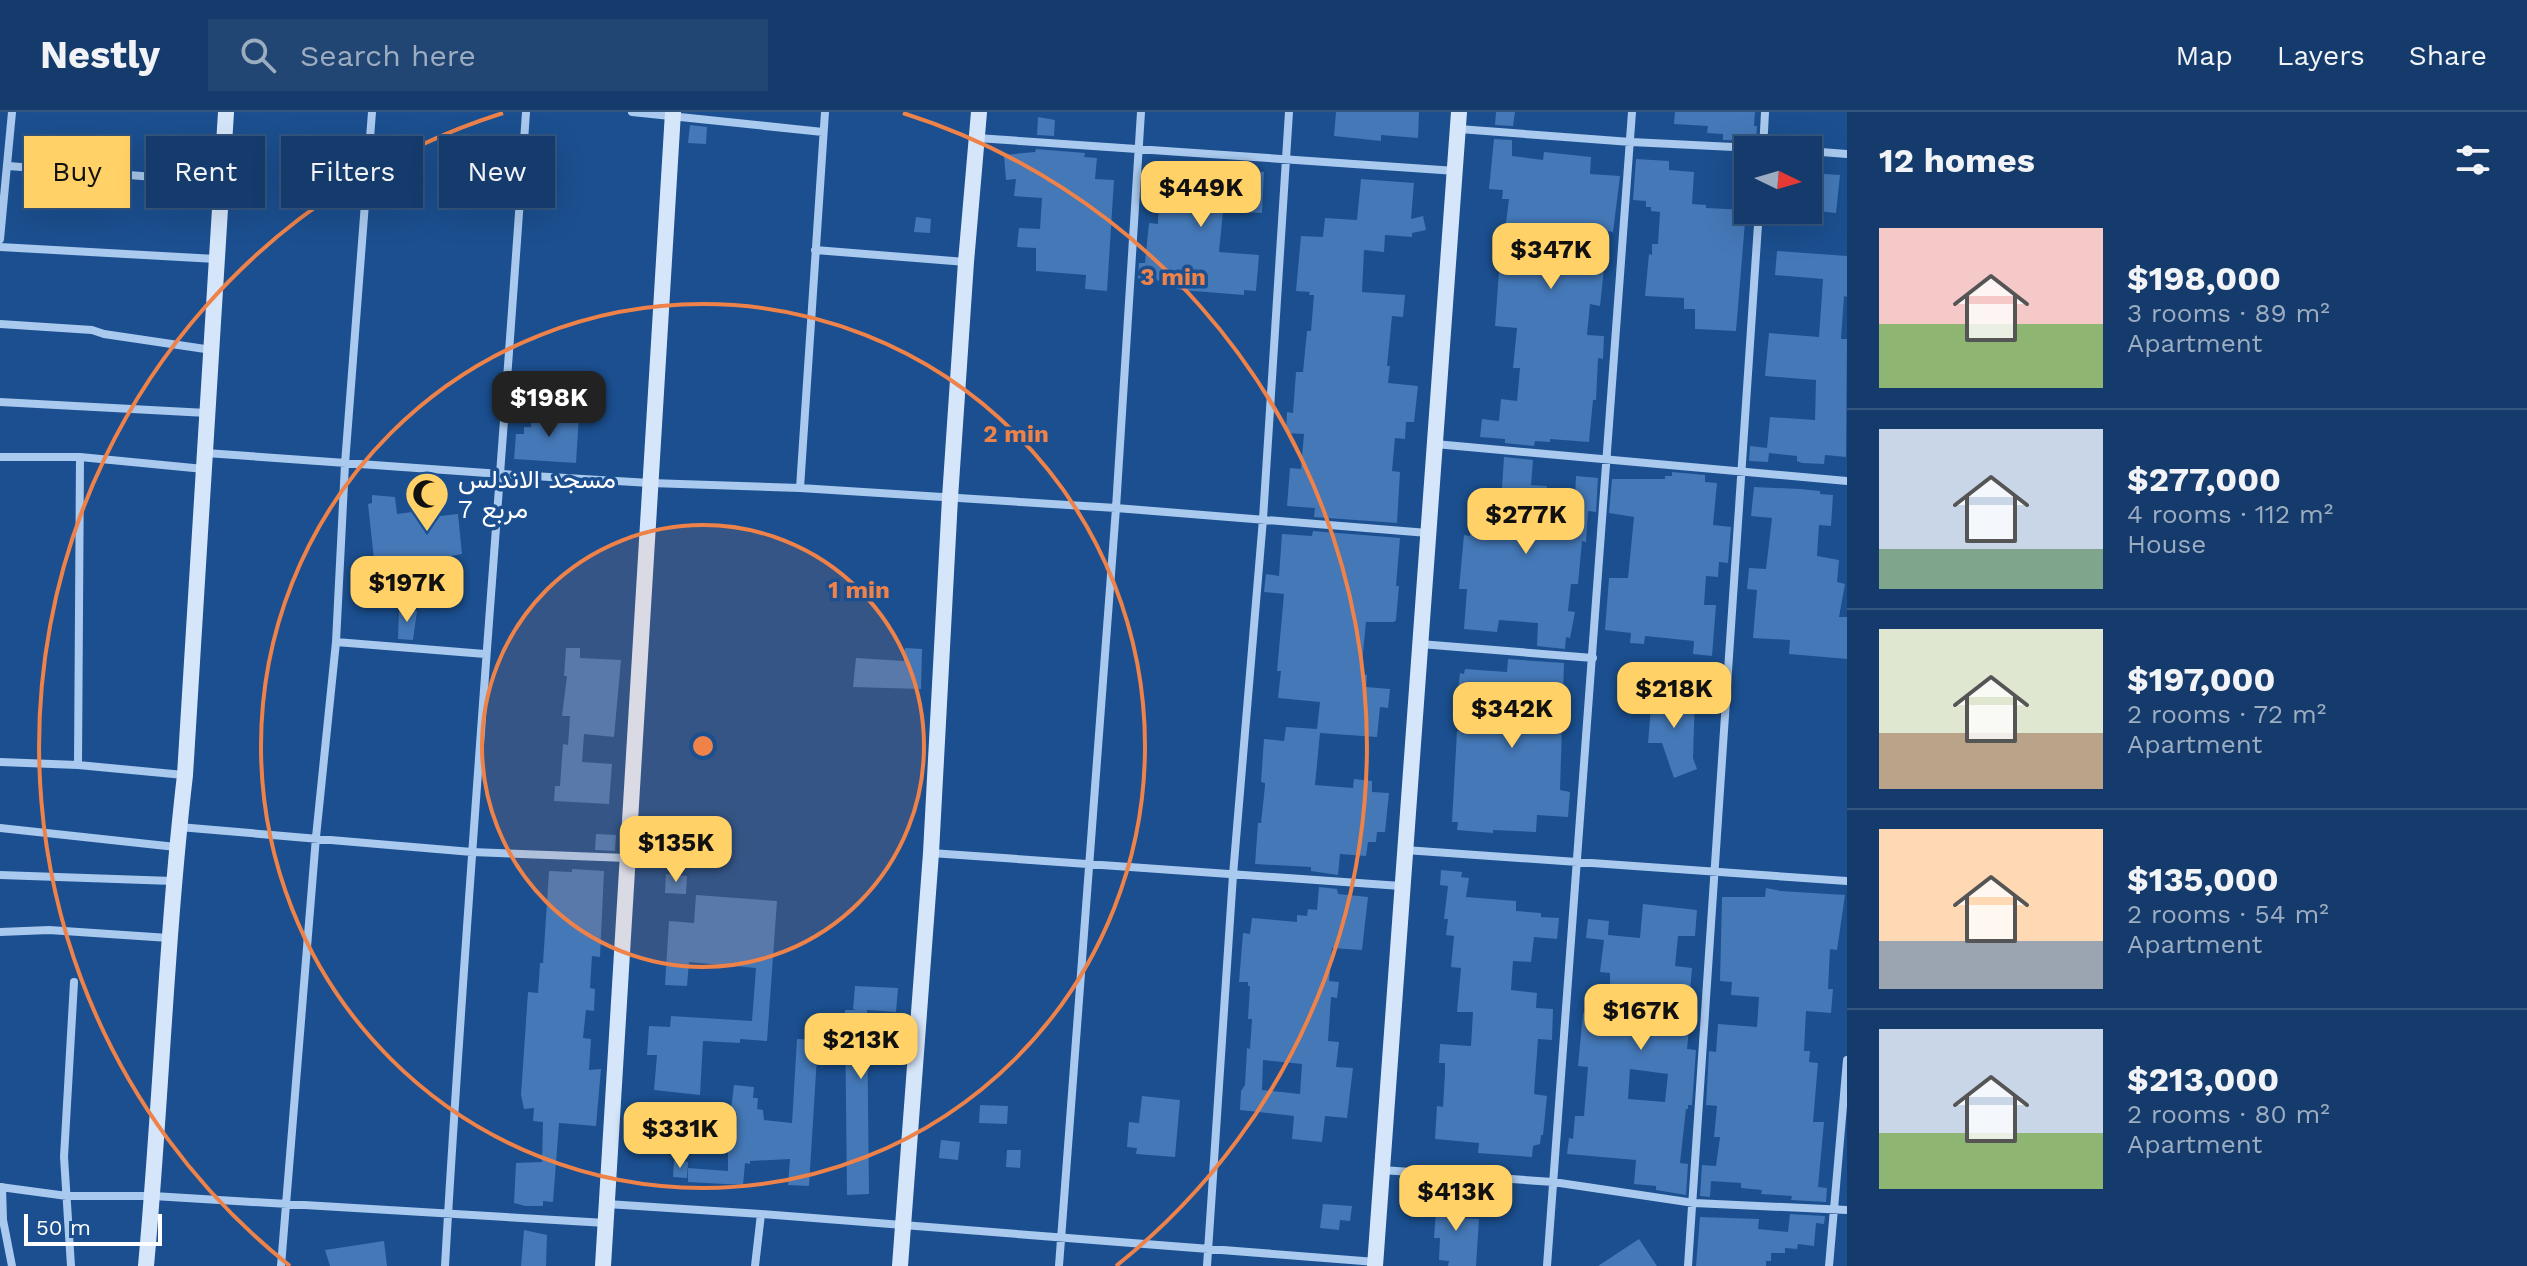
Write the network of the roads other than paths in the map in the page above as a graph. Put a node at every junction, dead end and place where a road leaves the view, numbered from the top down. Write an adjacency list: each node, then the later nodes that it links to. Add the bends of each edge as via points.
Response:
1 (12, 112): 25 (street)
2 (226, 112): 16 (street)
3 (372, 112): 44 (street)
4 (526, 112): 46 (street)
5 (632, 112): 13 (street)
6 (825, 112): 15 (street)
7 (979, 112): 18 (street)
8 (1141, 112): 21 (street)
9 (1289, 112): 24 (street)
10 (1459, 112): 14 (street)
11 (1632, 112): 19 (street)
12 (1765, 112): 17 (street)
13 (673, 114): 15 (street); 48 (street)
14 (1459, 129): 19 (street); 26 (street)
15 (823, 132): 32 (street)
16 (225, 136)
17 (1764, 136)
18 (977, 138): 21 (street); 34 (street)
19 (1631, 142): 20 (street); 42 (street)
20 (1734, 147)
21 (1139, 148): 24 (street); 51 (street)
22 (1822, 152): 23 (street)
23 (1847, 154)
24 (1287, 158): 26 (street); 52 (street)
25 (8, 166): 27 (street); 30 (street)
26 (1457, 171): 39 (street)
27 (146, 176)
28 (221, 208): 33 (street)
29 (1758, 224): 45 (street)
30 (0, 239)
31 (0, 247): 33 (street)
32 (815, 250): 34 (street); 49 (street)
33 (216, 259): 36 (street)
34 (966, 262): 50 (street)
35 (0, 324): 36 (street, via 92,330)
36 (212, 350): 38 (street)
37 (0, 402): 38 (street)
38 (208, 413): 43 (street)
39 (1435, 444): 42 (street); 53 (street)
40 (0, 457): 41 (street)
41 (80, 457): 43 (street); 59 (street)
42 (1607, 459): 45 (street); 57 (street)
43 (205, 461): 44 (street); 60 (street)
44 (345, 464): 46 (street); 54 (street)
45 (1743, 471): 47 (street); 71 (street)
46 (501, 474): 48 (street); 56 (street)
47 (1847, 481)
48 (650, 483): 49 (street); 68 (street)
49 (800, 488): 50 (street)
50 (950, 498): 51 (street); 67 (street)
51 (1116, 508): 52 (street); 70 (street)
52 (1263, 519): 53 (street); 73 (street)
53 (1429, 533): 55 (street)
54 (336, 642): 56 (street); 63 (street)
55 (1420, 644): 57 (street); 65 (street)
56 (485, 654): 66 (street)
57 (1593, 658): 69 (street)
58 (0, 762): 59 (street)
59 (78, 765): 60 (street)
60 (185, 775): 61 (street)
61 (179, 827): 63 (street); 64 (street)
62 (0, 828): 64 (street)
63 (316, 837): 66 (street); 88 (street)
64 (176, 847): 74 (street)
65 (1404, 850): 69 (street); 76 (street)
66 (472, 852): 68 (street); 92 (street)
67 (931, 853): 70 (street); 95 (street)
68 (627, 858): 89 (street)
69 (1578, 862): 71 (street); 83 (street)
70 (1088, 864): 73 (street); 96 (street)
71 (1715, 872): 75 (street); 87 (street)
72 (0, 875): 74 (street)
73 (1233, 875): 76 (street); 97 (street)
74 (173, 881): 78 (street)
75 (1847, 881)
76 (1401, 886): 82 (street)
77 (0, 932): 78 (street)
78 (170, 938): 86 (street)
79 (74, 982): 85 (street, via 64,1157)
80 (1847, 1060): 81 (street)
81 (1846, 1098): 90 (street)
82 (1382, 1170): 83 (street); 98 (street)
83 (1553, 1182): 87 (street); 109 (street)
84 (1, 1187): 85 (street); 99 (street)
85 (67, 1196): 86 (street); 100 (street)
86 (153, 1196): 88 (street); 101 (street)
87 (1694, 1203): 90 (street); 110 (street)
88 (286, 1204): 92 (street); 102 (street)
89 (607, 1204): 93 (street); 94 (street)
90 (1834, 1209): 91 (street); 111 (street)
91 (1847, 1210)
92 (448, 1214): 94 (street); 103 (street)
93 (761, 1214): 95 (street); 105 (street)
94 (607, 1223): 104 (street)
95 (902, 1226): 96 (street); 106 (street)
96 (1062, 1238): 97 (street); 107 (street)
97 (1208, 1250): 98 (street); 108 (street)
98 (1376, 1264)
99 (12, 1266)
100 (71, 1266)
101 (146, 1266)
102 (281, 1266)
103 (445, 1266)
104 (603, 1266)
105 (755, 1266)
106 (900, 1266)
107 (1059, 1266)
108 (1207, 1266)
109 (1547, 1266)
110 (1688, 1266)
111 (1829, 1266)

